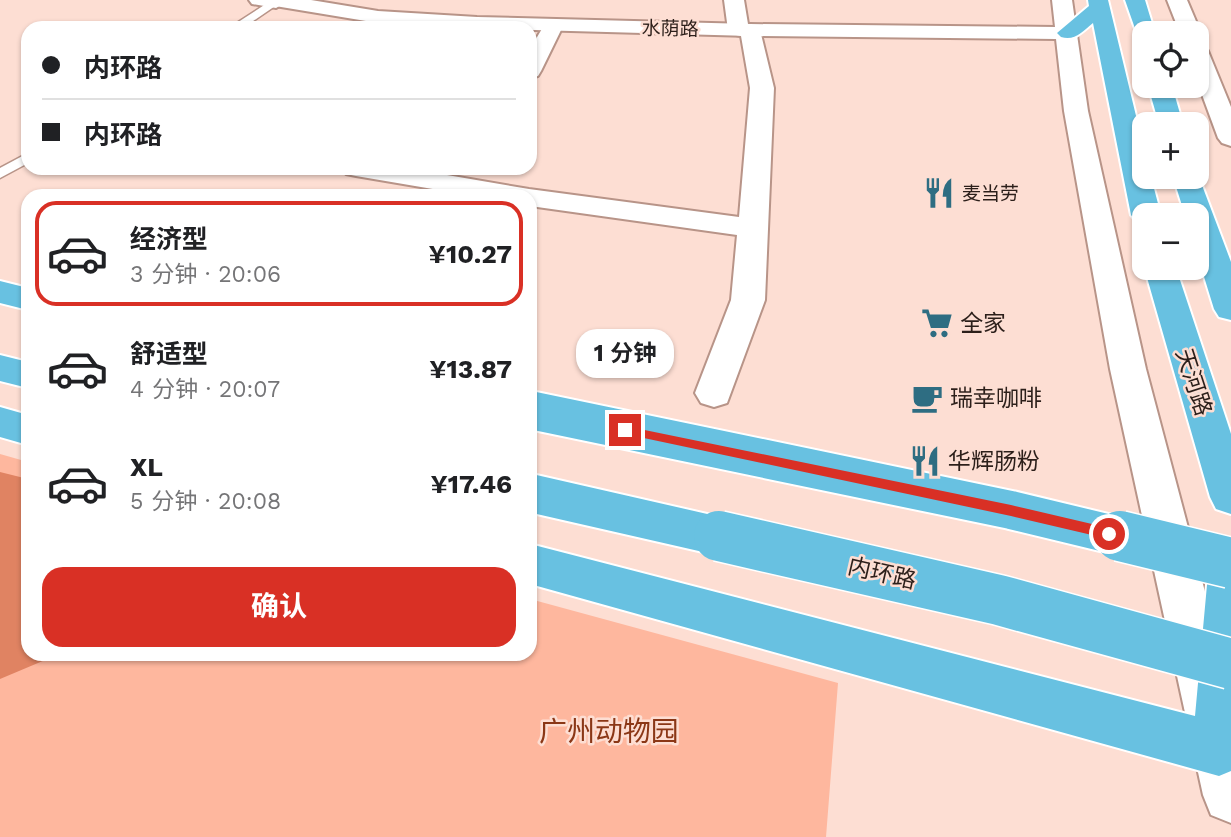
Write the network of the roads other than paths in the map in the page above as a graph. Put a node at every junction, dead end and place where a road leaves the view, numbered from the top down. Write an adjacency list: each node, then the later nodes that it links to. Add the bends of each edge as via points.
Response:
1 (734, 0): 13 (street)
2 (1135, 0): 9 (highway)
3 (1177, 0): 10 (street)
4 (270, 1): 7 (lane); 8 (street, 水荫路)
5 (1098, 4): 6 (highway); 23 (highway)
6 (1065, 16): 13 (street, 水荫路); 41 (street, via 1081,138 1128,369)
7 (244, 21)
8 (438, 21)
9 (1141, 21)
10 (1185, 21)
11 (537, 25): 12 (street, 水荫路)
12 (553, 26): 13 (street, 水荫路); 14 (street)
13 (744, 30): 24 (street, via 762,88)
14 (537, 62)
15 (1209, 68): 16 (street)
16 (1231, 138)
17 (21, 161): 18 (lane)
18 (0, 174)
19 (452, 176): 20 (street)
20 (499, 189)
21 (1191, 189): 28 (highway)
22 (537, 198): 24 (street)
23 (1143, 203)
24 (753, 228): 31 (street, via 748,300)
25 (1164, 280): 36 (highway, 天河路)
26 (0, 292): 27 (highway)
27 (21, 297)
28 (1231, 309)
29 (0, 368): 30 (highway)
30 (21, 373)
31 (714, 393)
32 (537, 411): 37 (highway, bridge, via 1011,510)
33 (0, 422): 34 (highway)
34 (21, 428)
35 (537, 495): 40 (highway, 内环路, bridge, via 999,600)
36 (1231, 496)
37 (1231, 564)
38 (537, 567): 41 (highway)
39 (1231, 574): 41 (highway)
40 (1231, 664)
41 (1225, 772)

